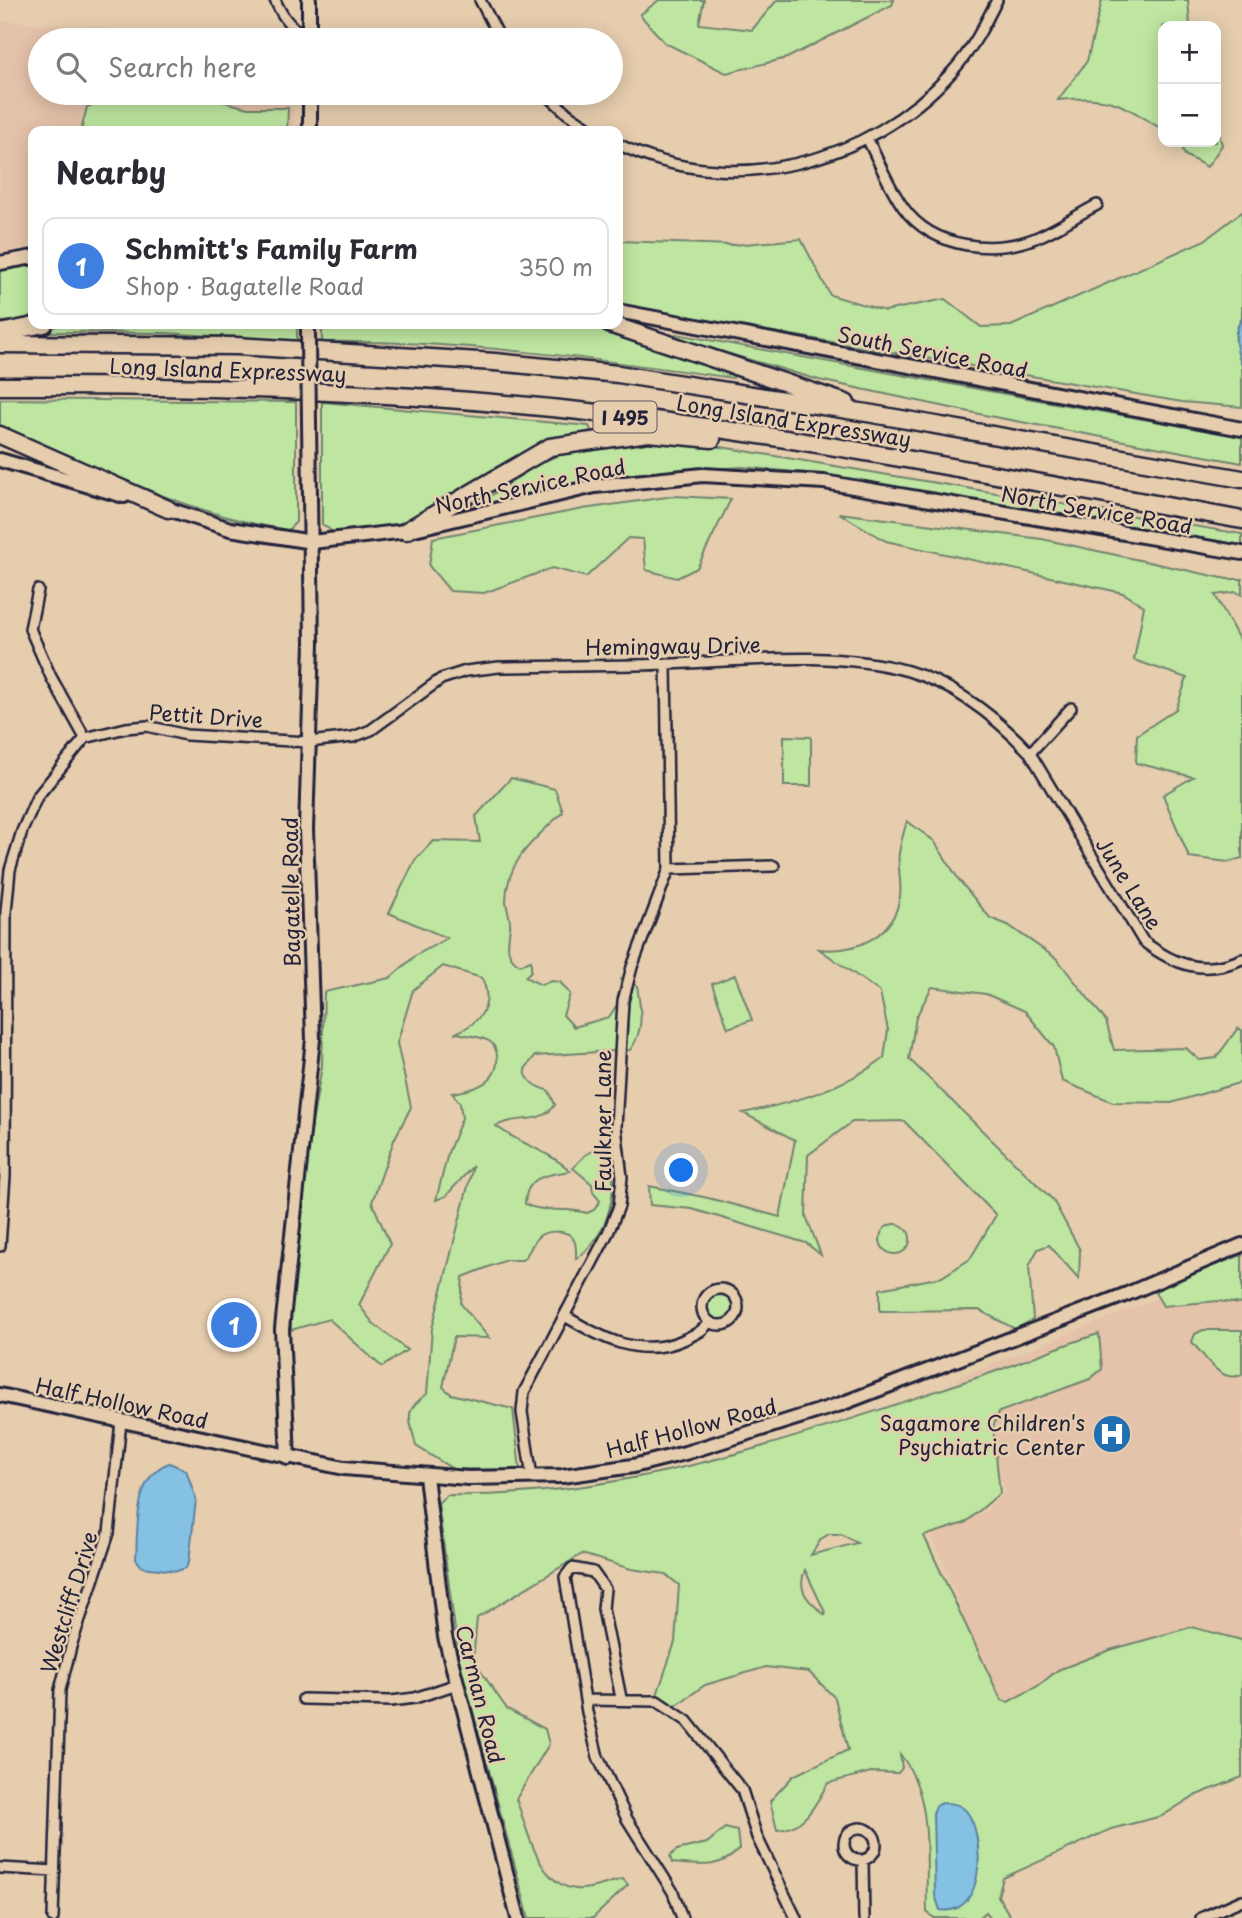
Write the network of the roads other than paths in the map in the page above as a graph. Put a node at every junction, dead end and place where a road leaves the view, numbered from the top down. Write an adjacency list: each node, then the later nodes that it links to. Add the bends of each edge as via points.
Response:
1 (275, 0): 5 (street)
2 (309, 0): 6 (main road)
3 (480, 0): 7 (street)
4 (997, 0): 12 (street, via 977,40 952,72 915,107)
5 (293, 28)
6 (309, 28)
7 (495, 28)
8 (310, 105): 10 (main road)
9 (558, 105): 11 (street)
10 (310, 126)
11 (586, 126)
12 (868, 140): 13 (street, via 799,163 746,170 678,165); 14 (street, via 904,208 941,237 965,244 1013,246)
13 (623, 146)
14 (1097, 205)
15 (28, 258): 16 (main road)
16 (0, 263)
17 (623, 312): 25 (main road, South Service Road)
18 (28, 327): 21 (highway)
19 (623, 329): 24 (highway, via 831,396)
20 (308, 330): 33 (main road, Bagatelle Road, bridge)
21 (0, 332)
22 (0, 344): 24 (highway, Long Island Expressway / I 495, via 237,346 495,362 618,374)
23 (0, 386): 27 (highway, Long Island Expressway / I 495, via 236,388 492,403 613,415)
24 (867, 413): 29 (highway, Long Island Expressway / I 495)
25 (1242, 429)
26 (0, 435): 30 (highway)
27 (886, 455): 31 (highway, Long Island Expressway / I 495); 32 (highway, via 648,433 550,447)
28 (0, 460): 30 (main road, North Service Road)
29 (1242, 479)
30 (168, 509): 33 (main road, North Service Road, via 230,529)
31 (1242, 520)
32 (406, 531): 33 (main road, North Service Road); 34 (main road, North Service Road, via 595,486 703,475 824,482)
33 (312, 542): 39 (main road, Bagatelle Road)
34 (1242, 553)
35 (38, 590): 38 (street, via 30,629)
36 (666, 664): 39 (street, Hemingway Drive, via 466,670 424,689 371,730); 40 (street, Hemingway Drive, via 835,660 909,672 935,681 986,712); 42 (street, Faulkner Lane)
37 (1071, 708): 40 (street)
38 (85, 738): 39 (street, Pettit Drive, via 148,726 186,735); 45 (street, via 37,797 10,870)
39 (309, 742): 50 (main road, Bagatelle Road, via 306,829 313,1039 282,1329)
40 (1030, 753): 43 (street, June Lane, via 1143,941 1183,966 1207,968)
41 (774, 866): 42 (street)
42 (669, 869): 46 (street, Faulkner Lane, via 624,1001 616,1100 622,1177 619,1206)
43 (1242, 959)
44 (1242, 1245): 52 (main road, Half Hollow Road, via 841,1404 658,1460)
45 (0, 1246)
46 (565, 1316): 47 (street, via 606,1339 650,1348 676,1343); 52 (street, Faulkner Lane, via 524,1392 522,1412)
47 (709, 1322): 47 (street, via 727,1324 736,1315 738,1303 731,1292 720,1289 705,1296 702,1307)
48 (0, 1395): 49 (main road, Half Hollow Road)
49 (121, 1423): 50 (main road, Half Hollow Road); 59 (street, Westcliff Drive, via 108,1533 60,1690)
50 (289, 1458): 51 (main road, Half Hollow Road)
51 (426, 1476): 52 (main road, Half Hollow Road); 53 (main road, Carman Road, via 445,1637)
52 (532, 1477)
53 (457, 1684): 55 (street, via 391,1701); 62 (main road, Carman Road)
54 (621, 1698): 56 (street); 56 (street, via 603,1609 605,1589 593,1572 572,1568 565,1577); 64 (street, via 656,1701 687,1721 728,1771 742,1790 757,1837)
55 (303, 1699)
56 (587, 1700): 63 (street, via 598,1757 627,1819 673,1892)
57 (863, 1861): 65 (street)
58 (0, 1868): 59 (street)
59 (55, 1871): 61 (street, Westcliff Drive)
60 (1242, 1900): 66 (street)
61 (53, 1918)
62 (518, 1918)
63 (682, 1918)
64 (796, 1918)
65 (864, 1918)
66 (1200, 1918)

